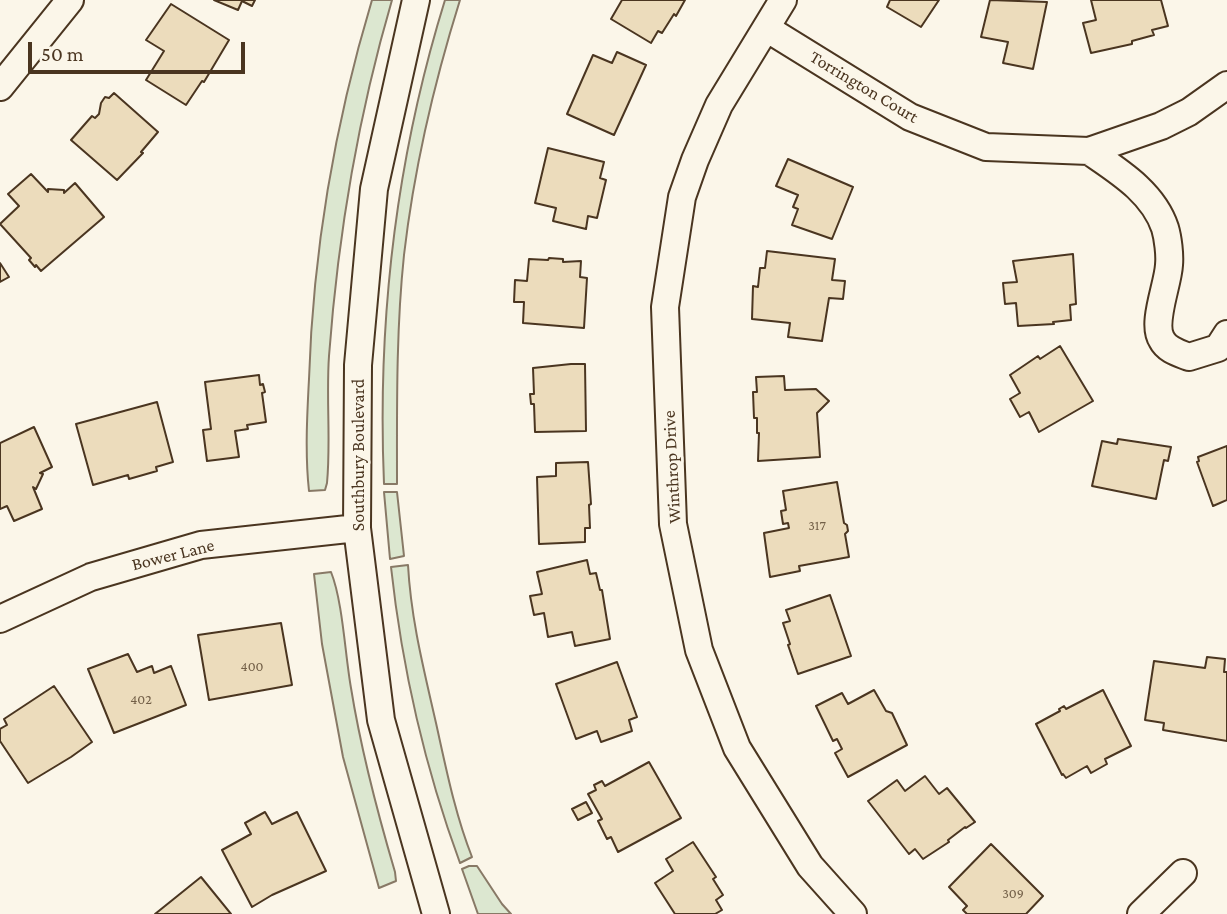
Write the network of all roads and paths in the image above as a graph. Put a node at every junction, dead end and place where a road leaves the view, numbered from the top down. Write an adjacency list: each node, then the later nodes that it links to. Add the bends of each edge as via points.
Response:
1 (70, 0): 6 (street)
2 (416, 0): 9 (street, Southbury Boulevard, via 374,189 358,365)
3 (783, 0): 4 (street, Winthrop Drive)
4 (766, 28): 7 (street, Torrington Court, via 910,117 986,147); 13 (street, Winthrop Drive, via 719,105 682,197 665,307 673,524 699,650 737,748 810,866)
5 (1227, 85): 7 (street, Torrington Court, via 1161,126)
6 (0, 87)
7 (1089, 151): 8 (street, via 1147,197 1164,227 1169,265 1158,324 1160,339 1189,357 1218,348)
8 (1227, 334)
9 (357, 528): 10 (street, Bower Lane, via 201,545 91,577); 12 (street, Southbury Boulevard, via 381,720)
10 (0, 619)
11 (1183, 873): 14 (street)
12 (433, 912)
13 (853, 914)
14 (1141, 914)

